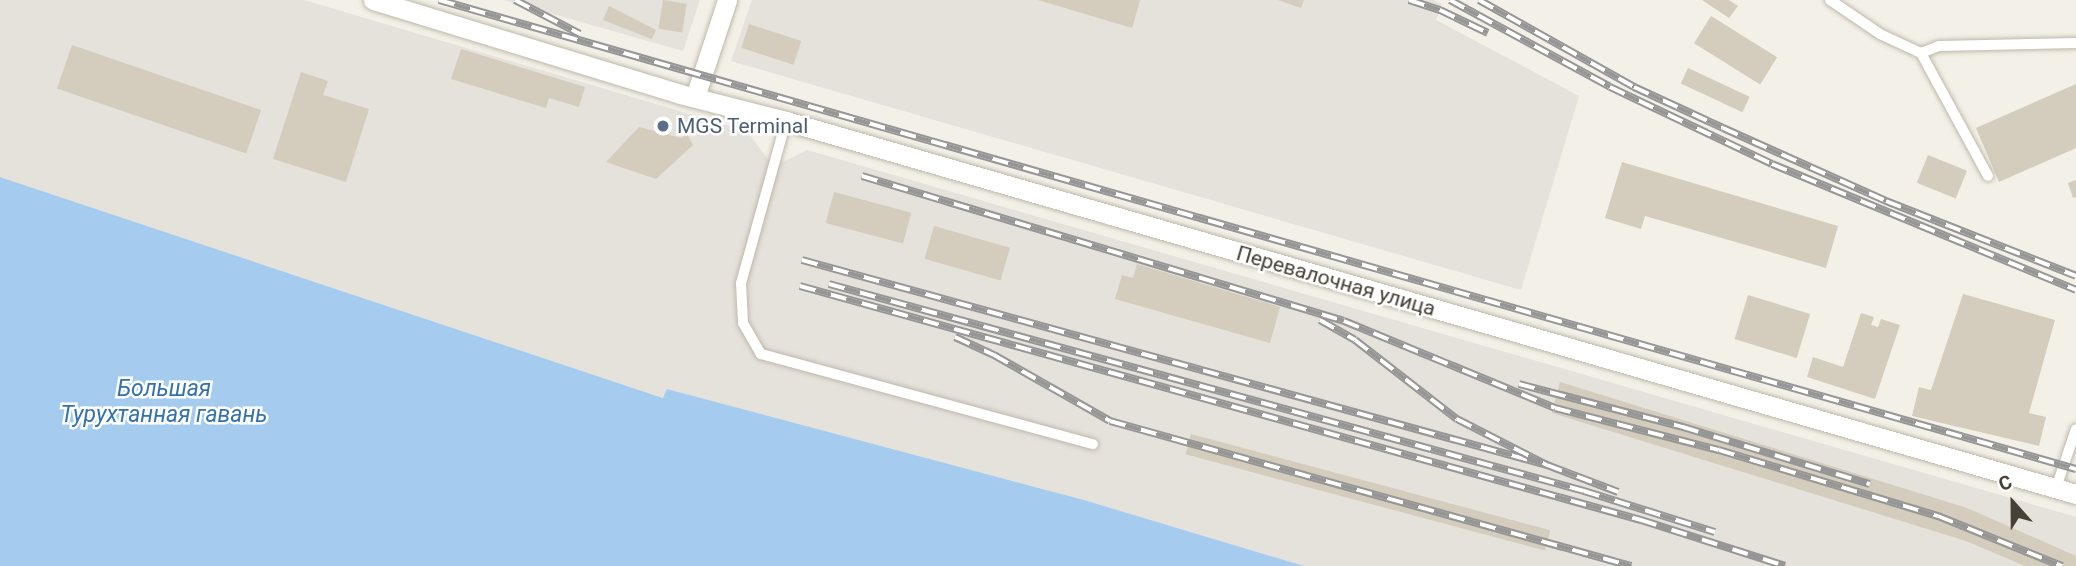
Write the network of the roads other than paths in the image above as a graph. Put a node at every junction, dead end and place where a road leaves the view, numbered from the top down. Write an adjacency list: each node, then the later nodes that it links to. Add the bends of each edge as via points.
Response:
1 (373, 0): 6 (street, Перевалочная улица)
2 (727, 0): 6 (street)
3 (1830, 0): 5 (lane, via 1880,34)
4 (2076, 43): 5 (lane, via 1939,46)
5 (1921, 53): 8 (lane)
6 (695, 97): 7 (street, Перевалочная улица)
7 (786, 121): 10 (lane, via 741,283 743,323 761,354); 11 (street, Перевалочная улица)
8 (1988, 176)
9 (2076, 429): 11 (lane)
10 (1093, 444)
11 (2056, 488): 12 (street, Перевалочная улица)
12 (2076, 494)

